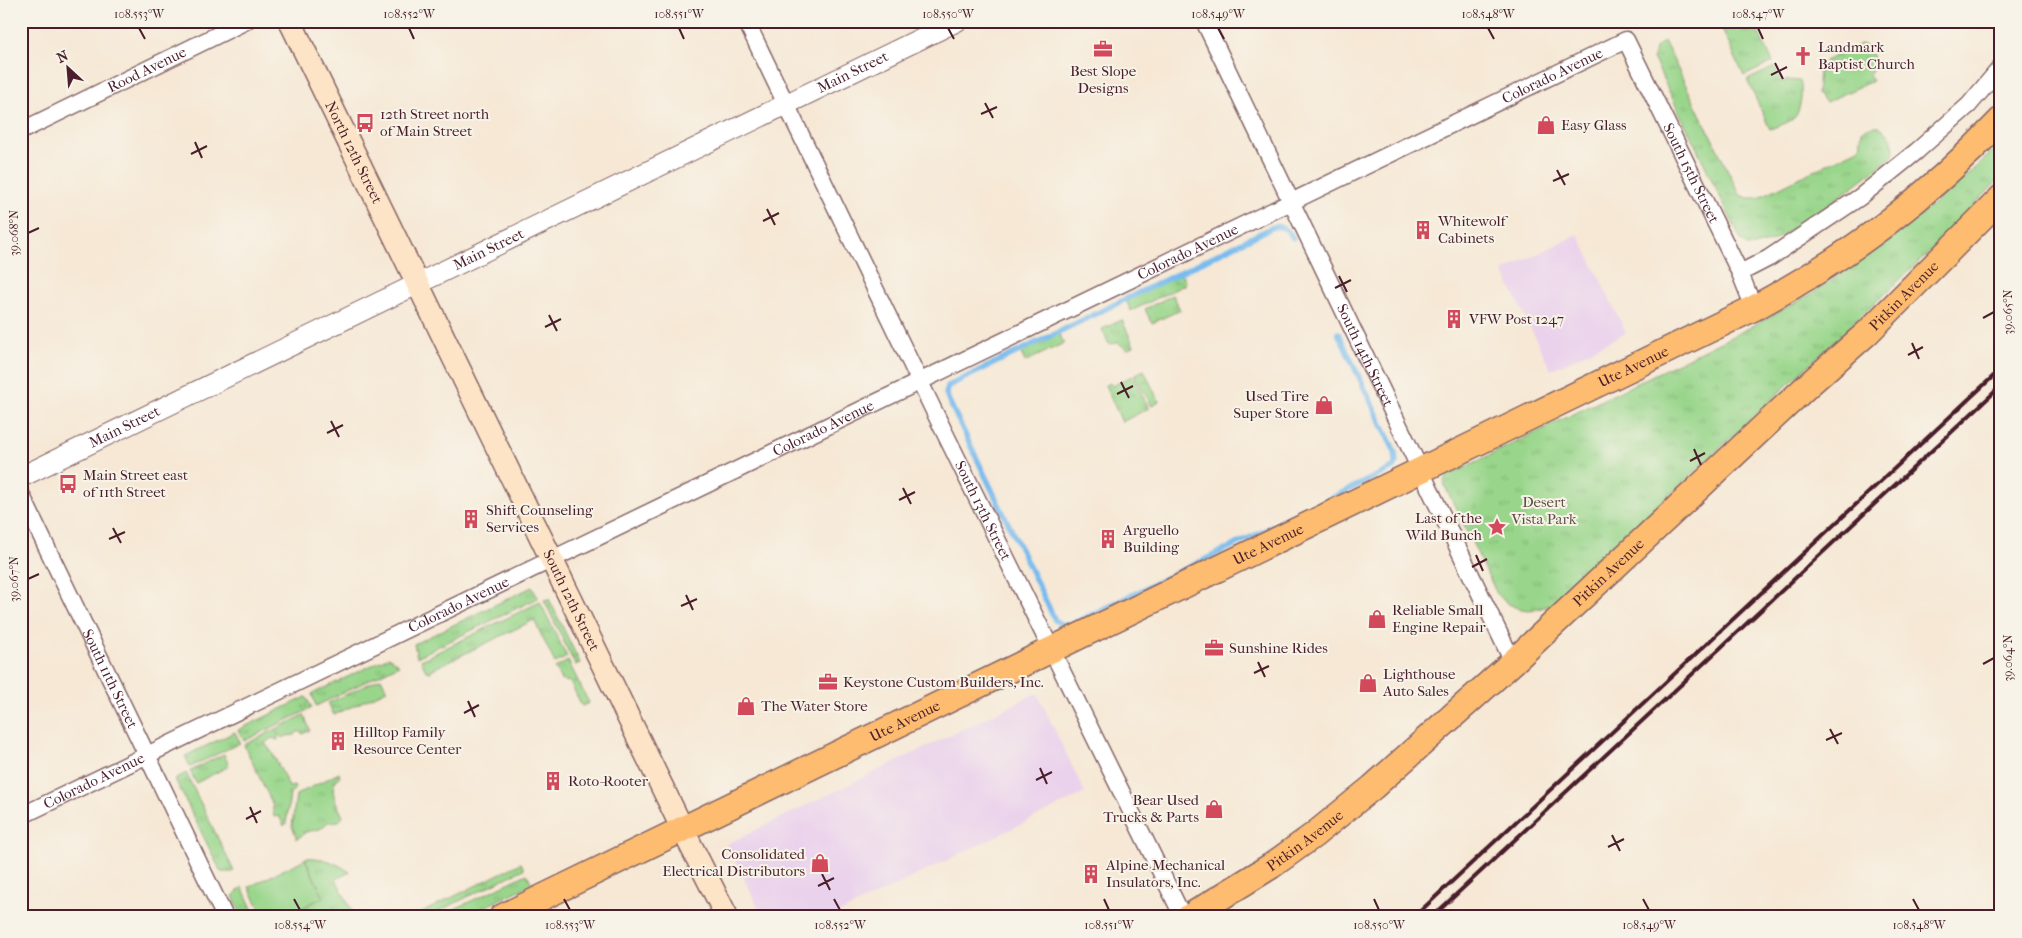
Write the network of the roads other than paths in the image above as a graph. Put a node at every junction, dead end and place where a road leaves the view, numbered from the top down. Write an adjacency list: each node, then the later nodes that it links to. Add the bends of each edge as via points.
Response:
1 (246, 21): 10 (street, Rood Avenue)
2 (290, 21): 14 (main road, North 12th Street)
3 (746, 21): 8 (street, South 13th Street)
4 (957, 21): 8 (street, Main Street)
5 (1204, 21): 12 (street, South 14th Street)
6 (1626, 40): 12 (street, Colorado Avenue); 13 (street, South 15th Street)
7 (2001, 67): 13 (street, via 1969,105 1860,197 1769,258)
8 (786, 104): 14 (street, Main Street); 16 (street, South 13th Street)
9 (2001, 120): 15 (main road, Ute Avenue, via 1940,181 1890,222 1801,283)
10 (21, 131)
11 (2001, 198): 22 (main road, Pitkin Avenue, via 1867,333)
12 (1291, 202): 16 (street, Colorado Avenue); 17 (street, South 14th Street)
13 (1740, 273): 15 (street, South 15th Street)
14 (416, 283): 18 (street, Main Street); 20 (main road, South 12th Street)
15 (1754, 308): 17 (main road, Ute Avenue)
16 (920, 381): 20 (street, Colorado Avenue); 21 (street, South 13th Street)
17 (1421, 471): 21 (main road, Ute Avenue); 22 (street, South 14th Street)
18 (21, 477)
19 (21, 494): 23 (street, South 11th Street)
20 (552, 559): 23 (street, Colorado Avenue); 25 (main road, South 12th Street)
21 (1052, 651): 25 (main road, Ute Avenue); 29 (street, South 13th Street)
22 (1513, 662): 30 (main road, Pitkin Avenue, via 1314,835)
23 (147, 755): 24 (street, Colorado Avenue); 26 (street, South 11th Street)
24 (21, 816)
25 (683, 830): 27 (main road, Ute Avenue); 28 (main road, South 12th Street)
26 (225, 917)
27 (502, 917)
28 (727, 917)
29 (1183, 917)
30 (1189, 917)

